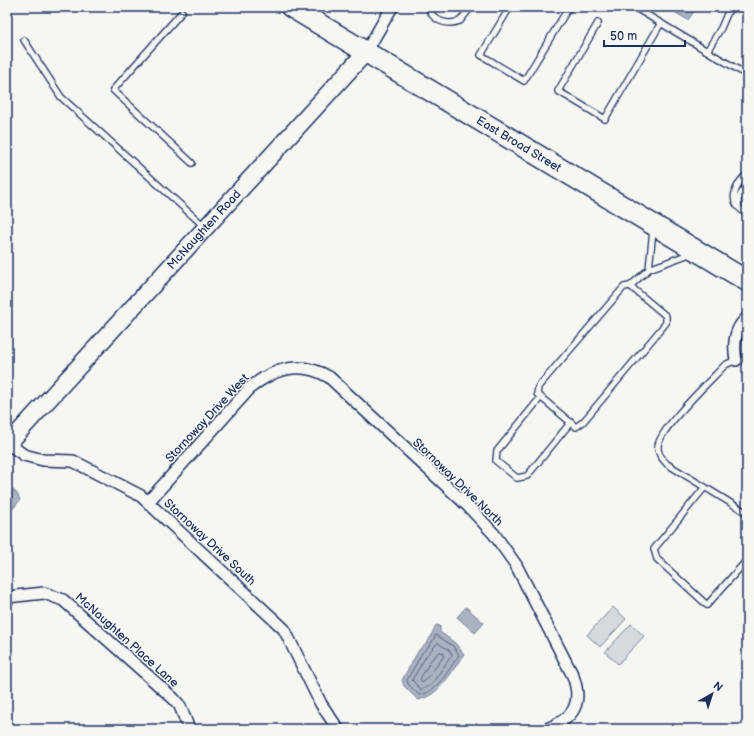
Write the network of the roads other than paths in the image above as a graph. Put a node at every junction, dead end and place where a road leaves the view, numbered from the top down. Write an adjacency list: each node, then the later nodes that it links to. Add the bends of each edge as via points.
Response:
1 (291, 7): 14 (highway, East Broad Street)
2 (392, 7): 14 (street, McNaughten Road)
3 (428, 7): 4 (lane, via 433,17 446,24 460,21)
4 (471, 7)
5 (510, 7): 6 (lane, via 481,55 524,81)
6 (569, 7)
7 (634, 7): 10 (lane)
8 (730, 7): 13 (lane)
9 (182, 12): 16 (lane, via 113,90)
10 (661, 23): 11 (lane, via 605,119 558,91); 13 (lane)
11 (598, 24)
12 (24, 40): 21 (lane, via 61,97)
13 (707, 51): 15 (lane)
14 (366, 52): 20 (highway, East Broad Street); 21 (street, McNaughten Road)
15 (747, 75)
16 (192, 163)
17 (747, 175): 19 (lane, via 741,180 733,198 738,208)
18 (747, 183): 19 (lane, via 738,200 740,208)
19 (745, 213)
20 (654, 225): 22 (highway, East Broad Street); 23 (lane)
21 (206, 229): 31 (street, McNaughten Road)
22 (697, 251): 23 (lane); 24 (highway, East Broad Street)
23 (650, 269): 25 (lane)
24 (747, 281)
25 (630, 286): 29 (lane, via 624,286 603,309 538,387 537,394); 30 (lane, via 666,316 666,323 583,422 576,426)
26 (747, 318): 27 (street, via 737,330 734,340)
27 (742, 360): 32 (lane, via 724,366 665,430 658,444 661,458 667,464)
28 (296, 368): 33 (street, Stornoway Drive West, via 271,373 251,387); 39 (street, Stornoway Drive North, via 318,371 329,378 481,519 498,538 516,565 578,690 574,711 569,717)
29 (541, 397): 30 (lane); 30 (lane, via 497,451 496,461 506,470 516,478 527,476)
30 (571, 422)
31 (7, 444): 33 (street, Stornoway Drive South, via 24,455 43,460 73,461 124,486)
32 (705, 487): 34 (lane); 35 (lane, via 654,549 657,559 707,605)
33 (148, 502): 38 (street, Stornoway Drive South, via 284,629 321,704)
34 (747, 513)
35 (747, 560)
36 (7, 597): 37 (street, McNaughten Place Lane, via 44,593 63,600 173,698 180,706)
37 (189, 729)
38 (338, 729)
39 (547, 729)

